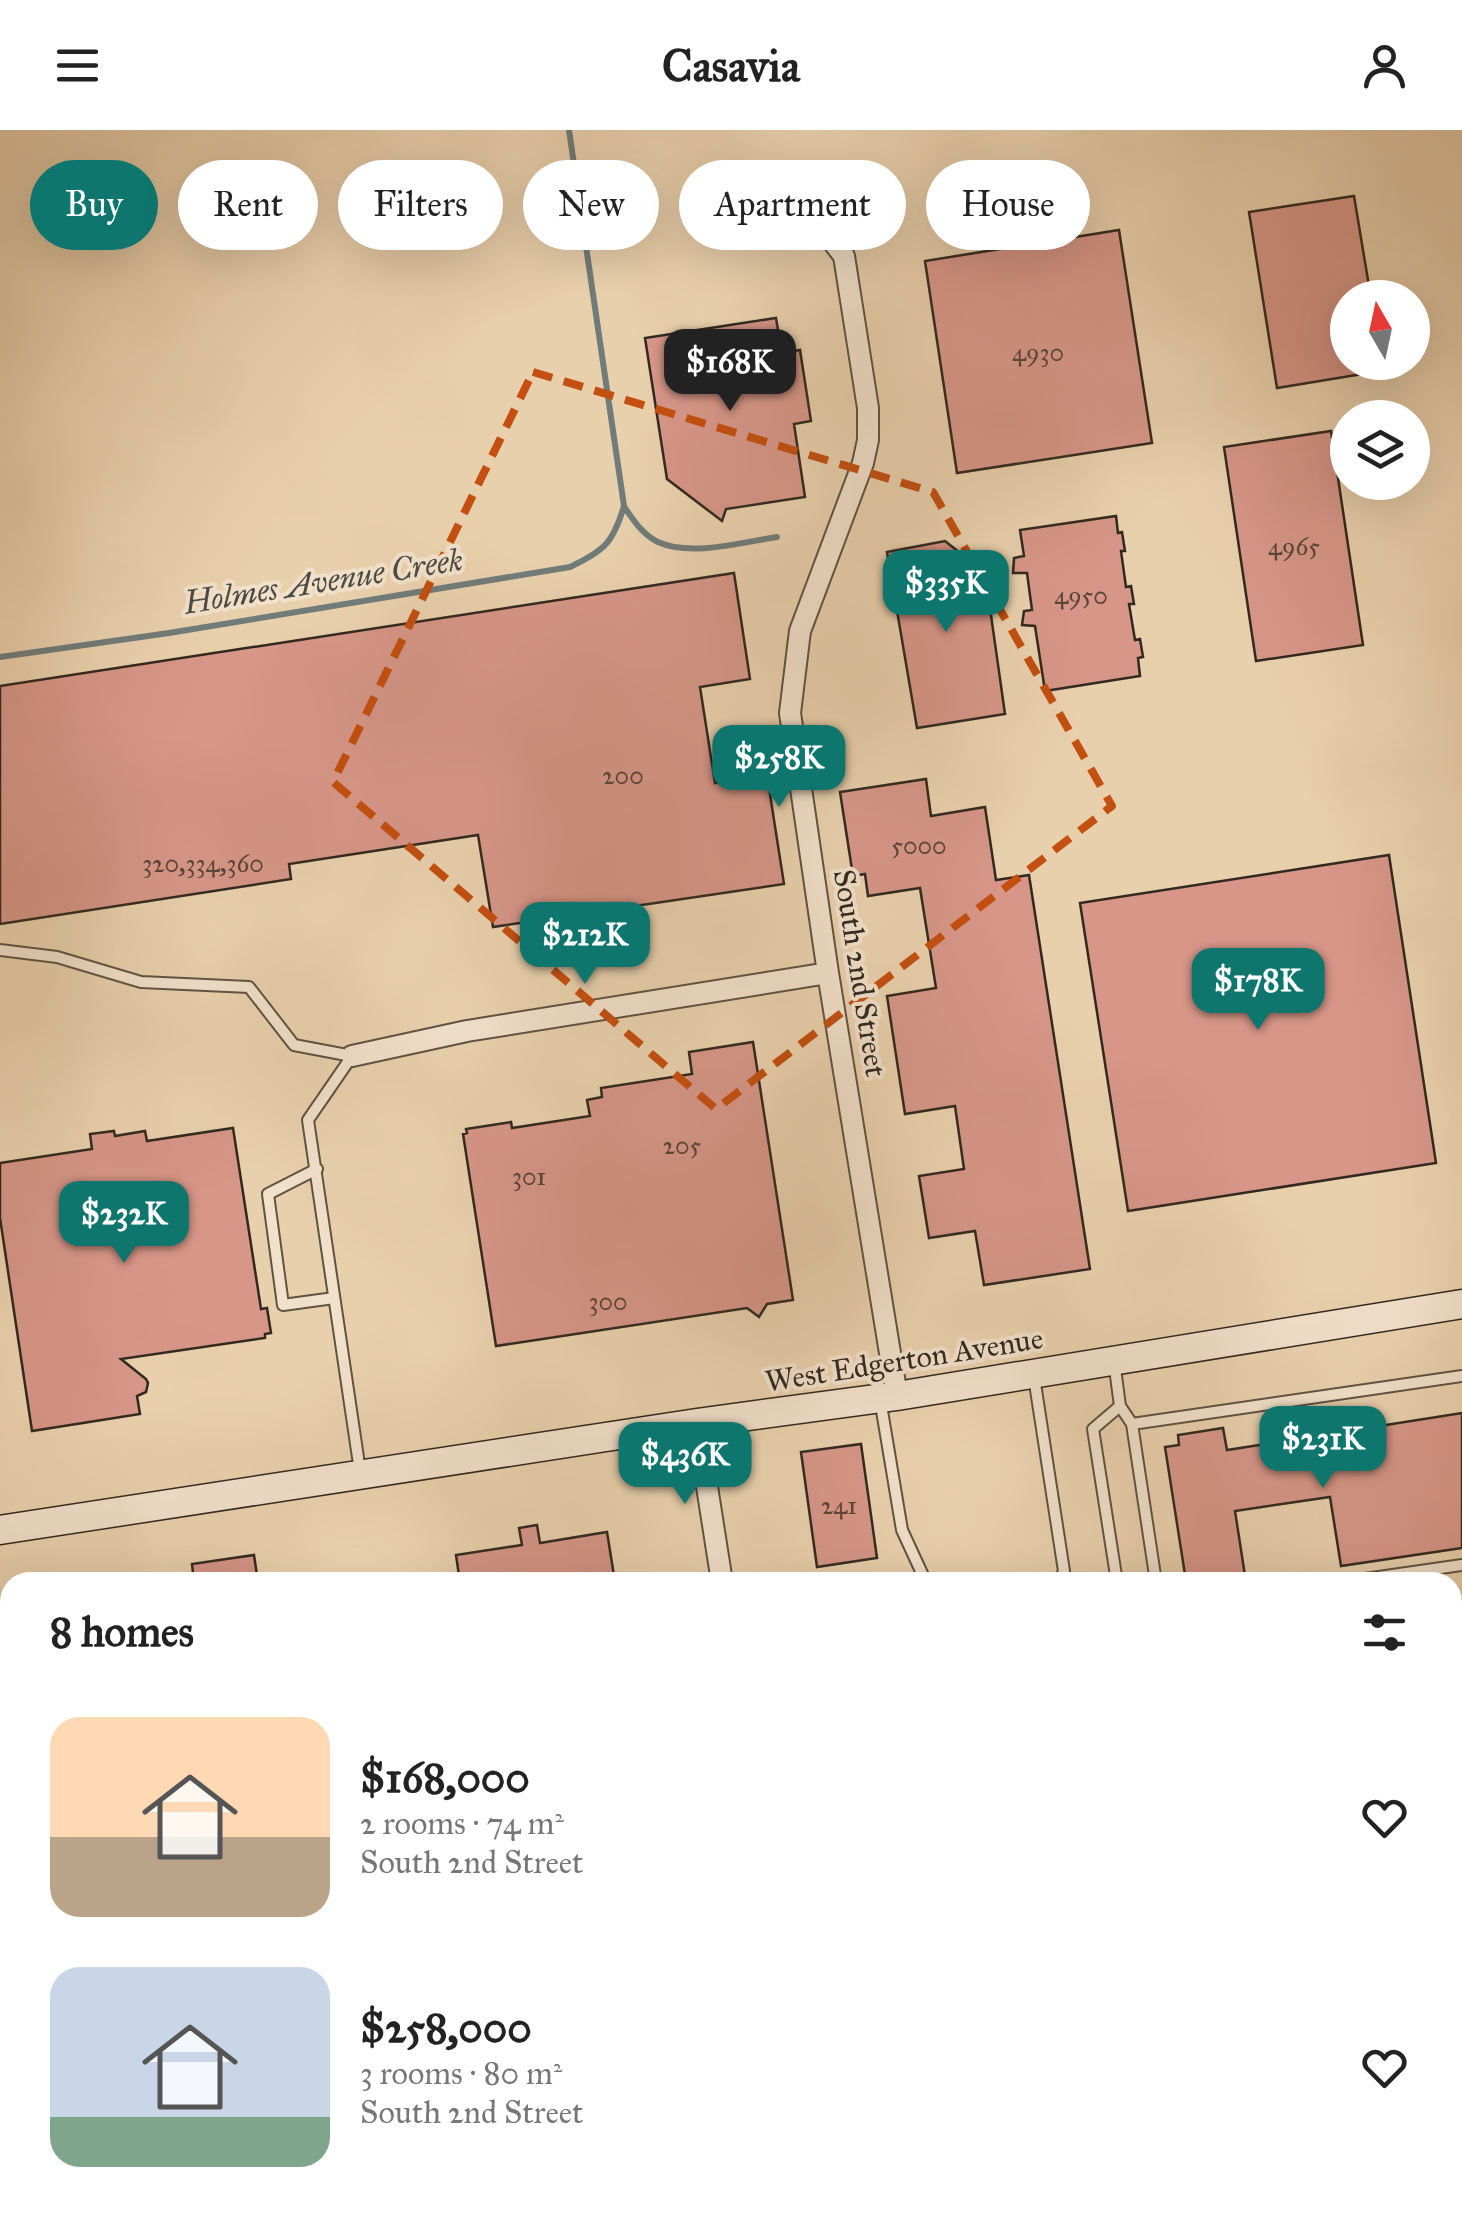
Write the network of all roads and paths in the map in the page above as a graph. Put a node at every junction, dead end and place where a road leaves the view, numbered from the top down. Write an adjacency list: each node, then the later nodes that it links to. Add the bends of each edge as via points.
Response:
1 (839, 250): 3 (street, South 2nd Street, via 868,440 800,631 790,713)
2 (0, 950): 4 (lane, via 58,957 141,982 249,987 294,1045)
3 (828, 973): 4 (street); 11 (street, South 2nd Street)
4 (352, 1056): 5 (lane, via 308,1120)
5 (316, 1168): 6 (lane); 6 (lane, via 268,1194 282,1305)
6 (334, 1298): 15 (lane)
7 (1462, 1304): 8 (street, West Edgerton Avenue)
8 (1114, 1360): 9 (street, West Edgerton Avenue); 12 (lane)
9 (1034, 1374): 11 (street, West Edgerton Avenue); 20 (lane)
10 (1462, 1376): 14 (lane)
11 (888, 1397): 13 (street, West Edgerton Avenue); 19 (lane, via 902,1530)
12 (1120, 1406): 14 (lane); 21 (lane, via 1093,1429)
13 (697, 1423): 15 (street, West Edgerton Avenue); 18 (street)
14 (1132, 1424): 22 (lane)
15 (360, 1476): 16 (street, West Edgerton Avenue)
16 (0, 1530)
17 (1462, 1565): 23 (lane)
18 (720, 1572)
19 (921, 1572)
20 (1064, 1572)
21 (1115, 1572)
22 (1154, 1572)
23 (1413, 1572)

